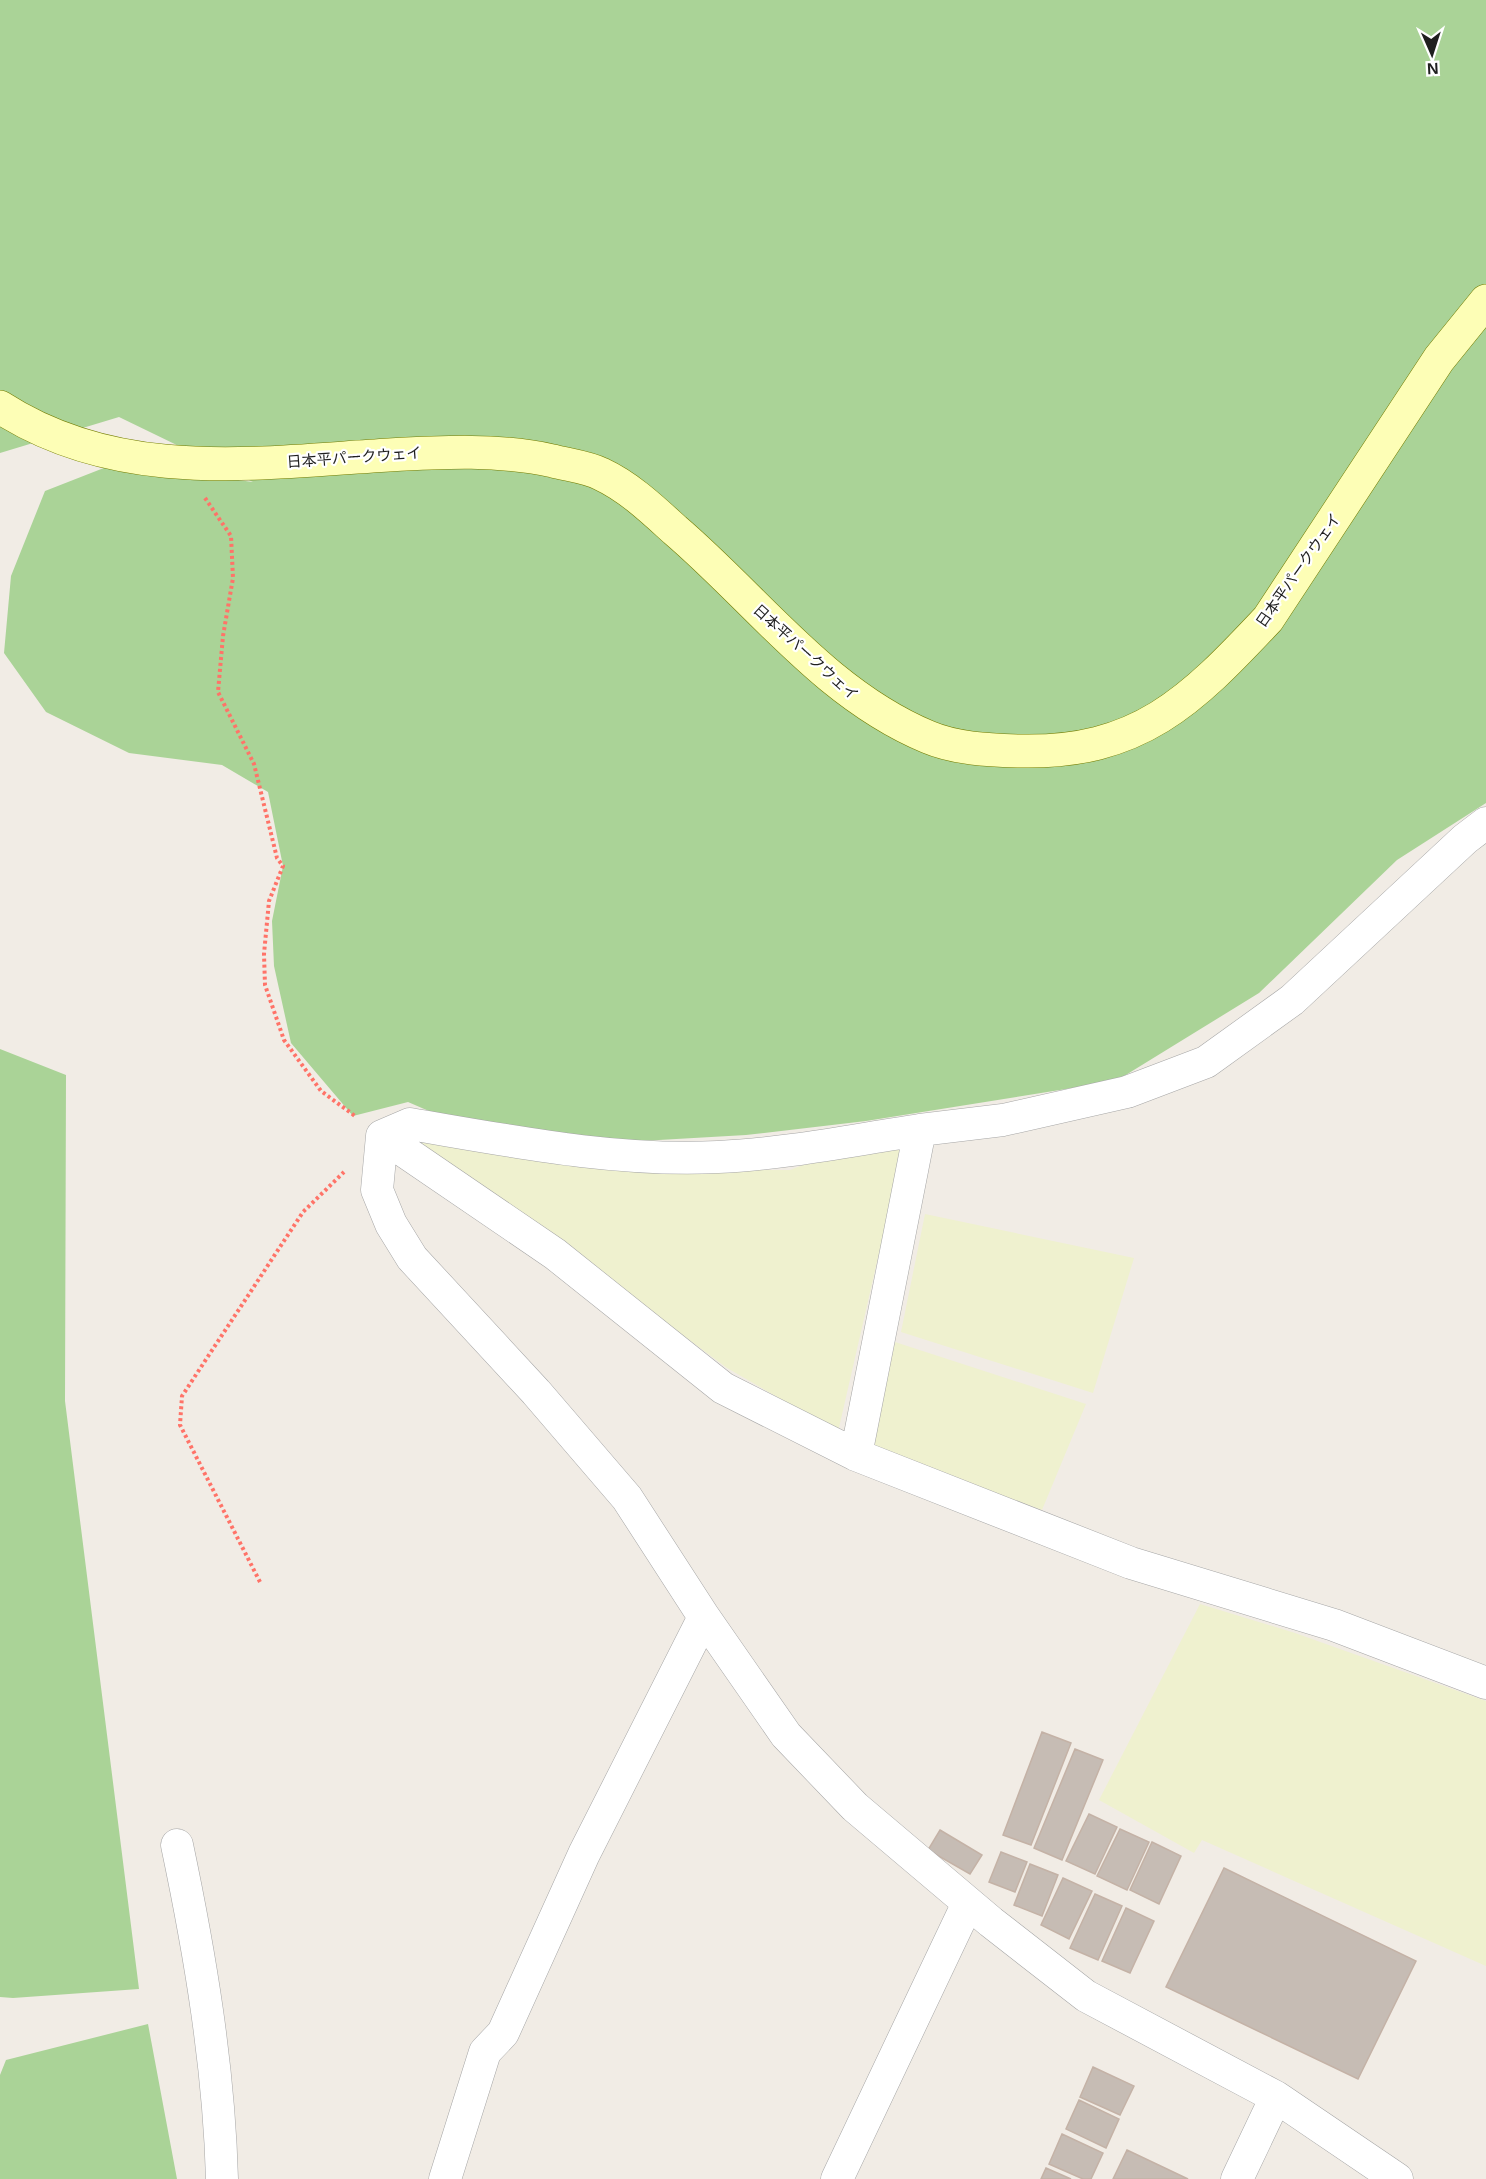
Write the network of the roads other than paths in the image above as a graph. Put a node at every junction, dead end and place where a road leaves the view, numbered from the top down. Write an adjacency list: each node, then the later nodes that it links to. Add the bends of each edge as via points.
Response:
1 (1486, 301): 2 (street, 日本平パークウェイ, via 1439,359 1268,619 1240,649 1187,699 1142,729 1094,744 1047,752 984,750 930,739 859,701 790,642 709,559 644,502 601,474 548,460 490,453 431,452 262,463 173,464 90,449 22,422)
2 (0, 407)
3 (1479, 839): 4 (street, via 1292,1000 1206,1062 1127,1092 1003,1120)
4 (920, 1130): 5 (street, via 772,1153 715,1157 615,1155 410,1124); 6 (street)
5 (382, 1136): 6 (street, via 555,1254 723,1388); 7 (street, via 377,1190 391,1224 412,1258 627,1498)
6 (856, 1455): 8 (street, via 1131,1563 1334,1625)
7 (704, 1617): 10 (street, via 786,1735 855,1807); 13 (street, via 584,1854 503,2033 485,2052)
8 (1486, 1683)
9 (177, 1845): 12 (street, via 213,2057)
10 (968, 1903): 11 (street, via 1086,1996); 14 (street)
11 (1276, 2097): 15 (street); 16 (street)
12 (222, 2179)
13 (445, 2179)
14 (837, 2179)
15 (1237, 2179)
16 (1397, 2179)

